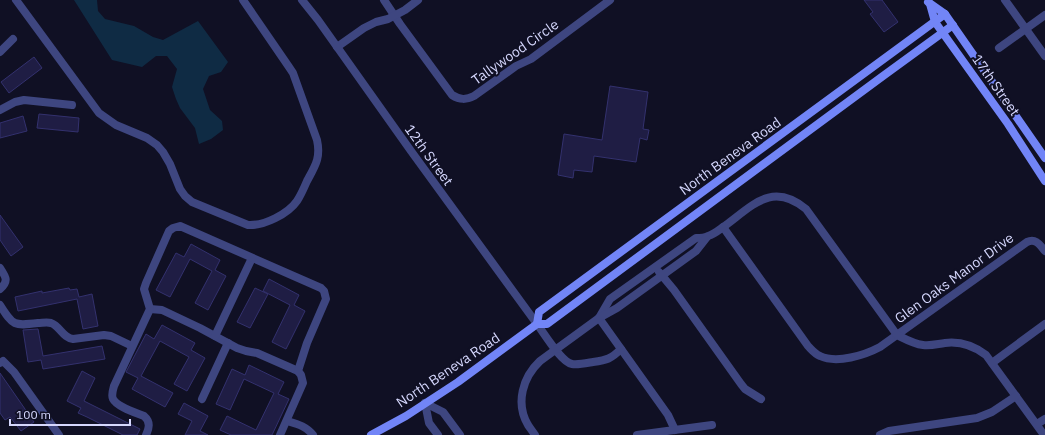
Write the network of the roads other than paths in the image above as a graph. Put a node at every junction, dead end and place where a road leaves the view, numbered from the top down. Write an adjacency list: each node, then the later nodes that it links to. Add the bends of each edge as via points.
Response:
1 (16, 0): 2 (street, via 99,113 116,125 147,138 163,152 185,196 196,204 252,225 268,221 285,212 298,200 317,164 319,148 289,67)
2 (243, 0)
3 (302, 0): 17 (street, 12th Street)
4 (384, 0): 10 (street, Tallywood Circle)
5 (418, 0): 10 (street)
6 (610, 0): 10 (street, Tallywood Circle, via 531,59 516,66 468,99 452,95)
7 (1005, 0): 14 (street)
8 (928, 2): 9 (main road, 17th Street); 12 (main road, 17th Street)
9 (945, 14): 12 (main road, North Beneva Road); 13 (main road, 17th Street)
10 (394, 15): 17 (street, via 364,28)
11 (1045, 15): 14 (street)
12 (935, 22): 15 (main road, 17th Street); 36 (main road, North Beneva Road, via 539,312)
13 (953, 25): 15 (main road, North Beneva Road); 23 (main road, 17th Street)
14 (1026, 29): 18 (street); 20 (street)
15 (942, 33): 24 (main road, 17th Street, via 1008,124); 36 (main road, North Beneva Road, via 548,324)
16 (13, 40): 19 (street)
17 (337, 48): 36 (street, 12th Street)
18 (999, 48)
19 (0, 52)
20 (1045, 56)
21 (72, 105): 22 (street, via 24,100)
22 (0, 110)
23 (1045, 158)
24 (1045, 181)
25 (723, 227): 26 (street, Glen Oaks Manor Drive); 38 (street, Glen Oaks Manor Drive, via 817,355 828,359 859,356 880,347); 38 (street, Glen Oaks Manor Drive, via 767,197 782,196 798,202 806,209)
26 (707, 237): 29 (street, Glen Oaks Manor Drive, via 696,238); 31 (street, Glen Oaks Manor Drive, via 696,251)
27 (1045, 251): 38 (street, Glen Oaks Manor Drive, via 1035,241 1027,242)
28 (252, 258): 34 (street, via 180,226 173,228 144,289); 39 (street); 46 (street, via 324,291 326,299)
29 (655, 267): 31 (street); 35 (street, Glen Oaks Manor Drive, via 610,298)
30 (0, 268): 32 (street, via 6,276 5,284)
31 (662, 276): 35 (street, Glen Oaks Manor Drive); 49 (street, via 741,384)
32 (0, 289)
33 (0, 305): 41 (street, via 14,323 48,322 70,339 104,335)
34 (150, 309): 39 (street, via 162,310); 41 (street)
35 (599, 318): 42 (street); 43 (street, Glen Oaks Manor Drive)
36 (537, 324): 43 (street); 50 (main road, North Beneva Road)
37 (1045, 324): 45 (street)
38 (897, 335): 45 (street, Glen Oaks Manor Drive, via 922,345 963,344 978,349)
39 (215, 336): 40 (street)
40 (228, 343): 46 (street); 48 (street)
41 (132, 346): 57 (street, via 112,394 113,400 119,405 147,419 149,426)
42 (621, 349): 43 (street, via 606,360 578,364 567,362); 55 (street, via 668,415)
43 (556, 350): 63 (street, Glen Oaks Manor Drive, via 534,366 523,388 522,407)
44 (0, 362): 56 (street, via 3,361 14,372)
45 (992, 363): 47 (street, Glen Oaks Manor Drive)
46 (298, 371): 52 (street, via 303,383)
47 (1016, 396): 53 (street, Glen Oaks Manor Drive); 65 (street, via 978,418 889,431)
48 (202, 399)
49 (761, 400)
50 (426, 403): 60 (main road, North Beneva Road); 61 (street, via 429,423); 62 (street, via 444,412)
51 (1045, 419): 53 (street)
52 (286, 421): 58 (street); 59 (street, via 302,426)
53 (1037, 424): 66 (street, Glen Oaks Manor Drive)
54 (712, 425): 55 (street)
55 (675, 430): 64 (street)
56 (59, 435)
57 (146, 435)
58 (280, 435)
59 (313, 435)
60 (371, 435)
61 (438, 435)
62 (460, 435)
63 (535, 435)
64 (637, 435)
65 (880, 435)
66 (1044, 435)

